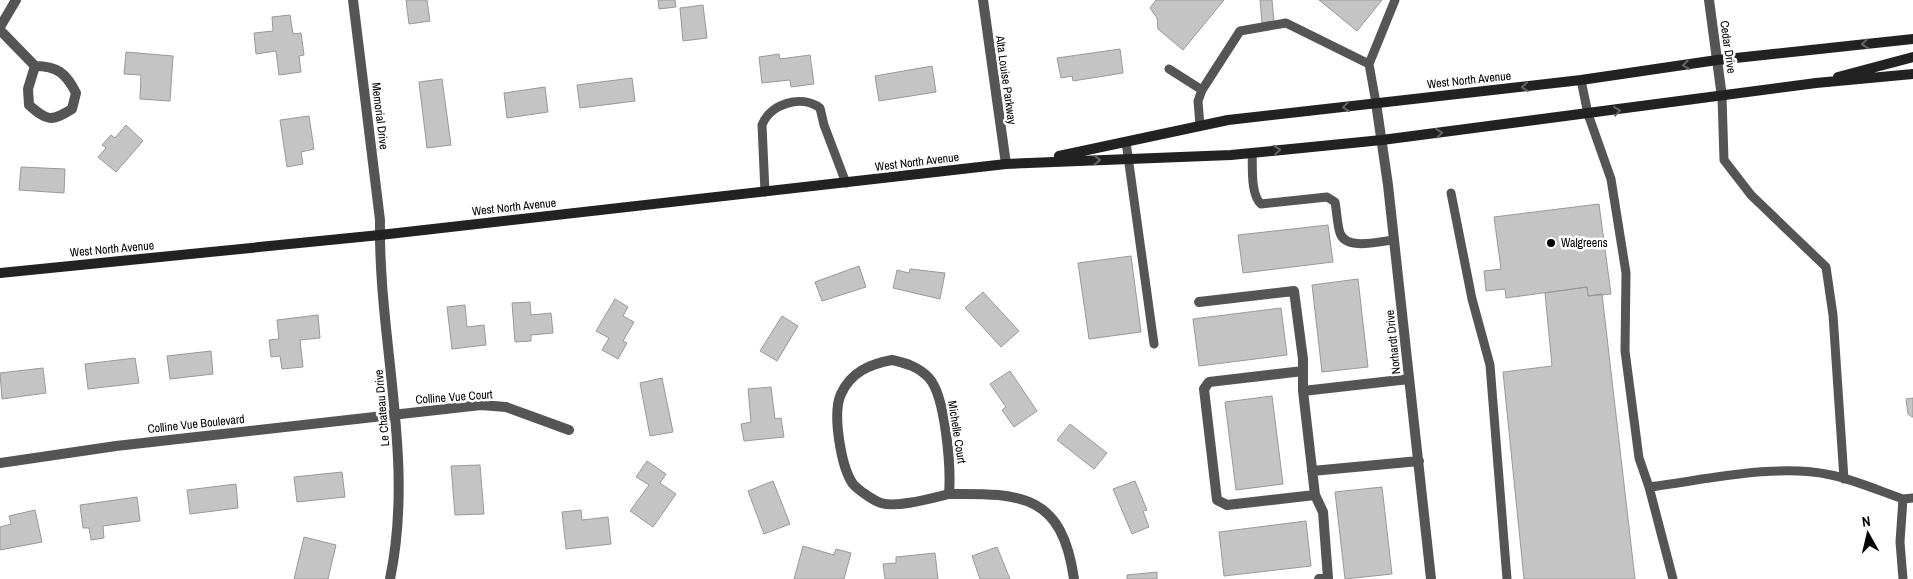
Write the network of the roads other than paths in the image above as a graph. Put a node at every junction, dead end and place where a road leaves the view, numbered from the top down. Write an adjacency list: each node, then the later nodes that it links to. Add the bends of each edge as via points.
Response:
1 (16, 0): 6 (street)
2 (353, 0): 30 (street, Memorial Drive, via 368,108)
3 (983, 0): 26 (street, Alta Louise Parkway)
4 (1395, 0): 10 (lane)
5 (1709, 0): 9 (street, Cedar Drive)
6 (0, 29): 11 (street)
7 (1913, 39): 9 (main road, West North Avenue, one-way to 9)
8 (1913, 57): 15 (main road)
9 (1717, 60): 14 (main road, West North Avenue, one-way to 14); 17 (street, Cedar Drive)
10 (1369, 64): 16 (lane, via 1286,23 1240,31); 18 (lane)
11 (35, 66): 11 (street, via 28,89 29,105 43,117 56,118 72,109 76,93 68,78 50,66)
12 (1168, 69): 16 (lane)
13 (1913, 74): 15 (main road, West North Avenue)
14 (1580, 80): 18 (main road, West North Avenue, one-way to 18); 19 (lane)
15 (1816, 83): 17 (main road, West North Avenue)
16 (1202, 90): 20 (lane, via 1198,101)
17 (1722, 97): 19 (main road, West North Avenue, one-way to 17); 43 (lane, via 1724,160 1751,195 1826,267 1833,315)
18 (1376, 104): 20 (main road, West North Avenue, one-way to 20); 21 (street, Norhardt Drive)
19 (1588, 114): 21 (main road, West North Avenue, one-way to 19); 44 (lane, via 1611,179 1626,273 1625,351 1639,458)
20 (1200, 126): 22 (main road, West North Avenue)
21 (1382, 140): 23 (main road, West North Avenue, one-way to 21); 31 (street, Norhardt Drive)
22 (1126, 142): 24 (lane); 25 (main road, West North Avenue)
23 (1252, 153): 24 (main road, West North Avenue); 31 (lane, via 1257,200 1261,204 1327,197 1335,202 1340,234 1344,240 1350,243)
24 (1128, 159): 25 (main road, West North Avenue, one-way to 24); 34 (lane)
25 (1031, 162): 26 (main road, West North Avenue)
26 (1006, 164): 27 (main road, West North Avenue)
27 (846, 182): 28 (main road, West North Avenue); 28 (lane, via 826,133 820,108 815,104 792,102 770,112 762,125)
28 (765, 192): 30 (main road, West North Avenue)
29 (1452, 193): 52 (lane, via 1472,299 1490,365)
30 (380, 235): 32 (main road, West North Avenue); 38 (street, Le Chateau Drive, via 379,255)
31 (1394, 240): 36 (street, Norhardt Drive)
32 (0, 273)
33 (1199, 302): 35 (street, via 1294,291)
34 (1154, 344)
35 (1303, 371): 37 (street); 46 (street, via 1209,382 1204,389 1218,500 1227,505)
36 (1409, 379): 37 (street); 40 (street, Norhardt Drive)
37 (1303, 391): 42 (street)
38 (396, 415): 39 (street, Colline Vue Court, via 481,405 506,407); 41 (street, Colline Vue Boulevard, via 116,446); 48 (street, Le Chateau Drive, via 400,503)
39 (569, 430)
40 (1419, 461): 42 (street); 51 (street, Norhardt Drive)
41 (0, 463)
42 (1312, 472): 46 (street)
43 (1844, 479): 44 (lane, via 1805,473 1763,473); 47 (lane)
44 (1649, 487): 53 (lane)
45 (949, 494): 45 (street, Michelle Court, via 951,473 944,421 930,378 910,364 892,360 872,364 856,373 840,394 838,409 842,456 853,484 881,503 925,500); 49 (street, Michelle Court, via 1020,497 1042,509 1061,529 1071,556)
46 (1315, 495): 50 (street, via 1323,512 1328,578)
47 (1908, 498): 54 (lane, via 1900,542)
48 (390, 579)
49 (1074, 579)
50 (1319, 579)
51 (1432, 579)
52 (1507, 579)
53 (1673, 579)
54 (1903, 579)

